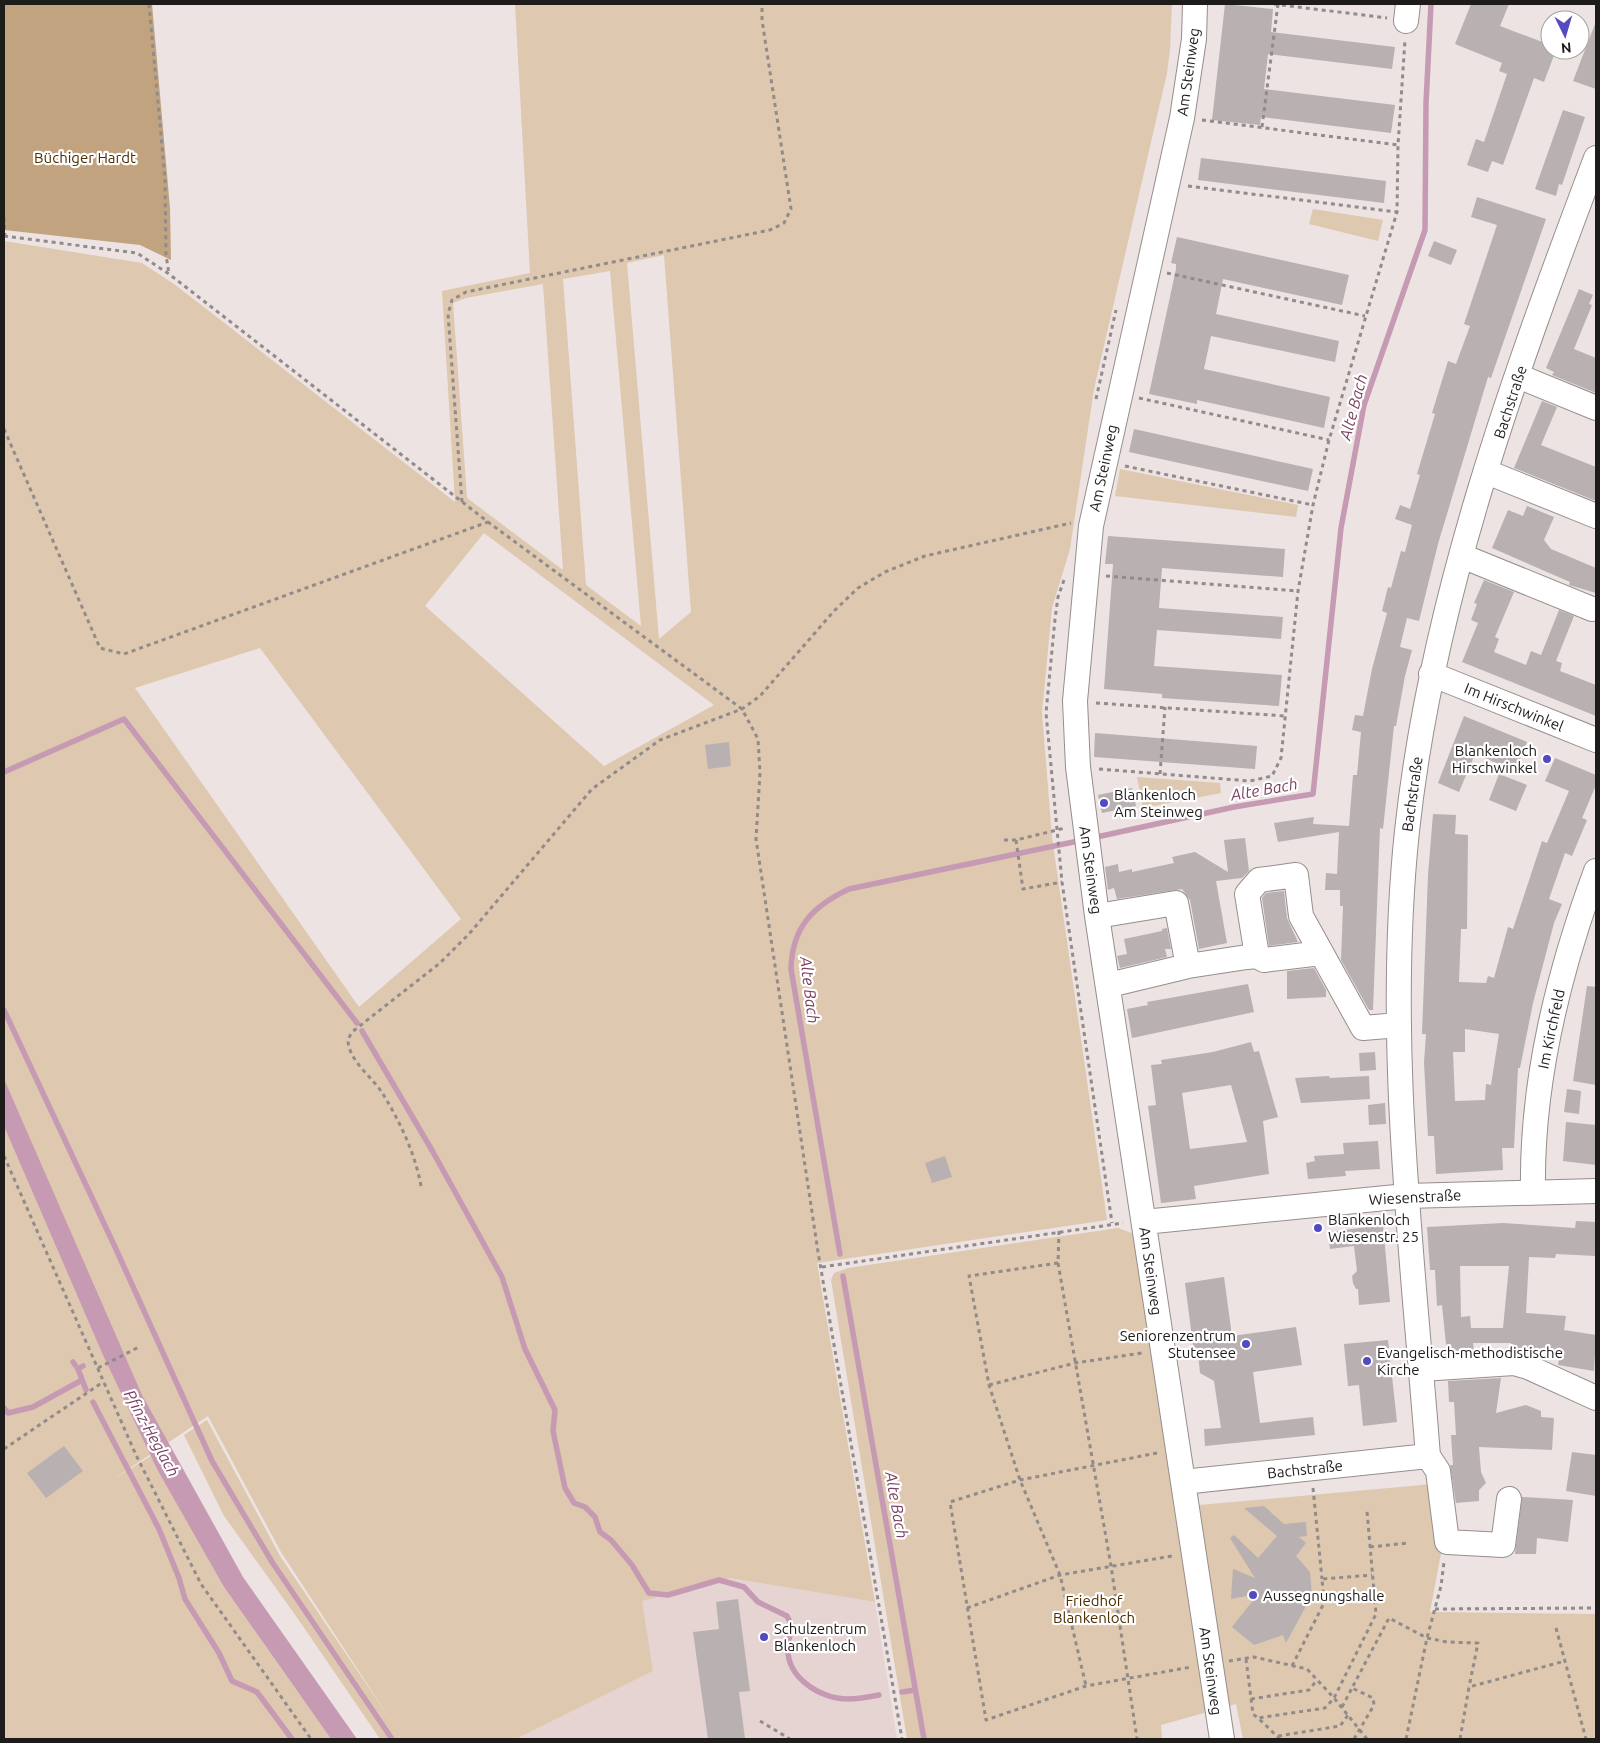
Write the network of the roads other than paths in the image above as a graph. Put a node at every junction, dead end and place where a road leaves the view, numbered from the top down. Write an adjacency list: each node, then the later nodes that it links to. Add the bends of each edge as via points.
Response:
1 (1196, 4): 12 (street, Am Steinweg, via 1182,118 1119,393 1091,526 1085,575 1075,701 1078,767)
2 (1596, 158): 3 (street, Bachstraße)
3 (1518, 376): 4 (street); 5 (street, Bachstraße)
4 (1596, 408)
5 (1487, 472): 6 (street); 7 (street, Bachstraße)
6 (1596, 516)
7 (1462, 556): 8 (street); 9 (street, Bachstraße)
8 (1592, 609)
9 (1431, 674): 10 (street, Im Hirschwinkel); 17 (street, Bachstraße, via 1406,845)
10 (1596, 740)
11 (1596, 871): 18 (street, Im Kirchfeld, via 1564,968 1546,1038 1537,1108)
12 (1097, 916): 15 (street, via 1176,903); 16 (street, Am Steinweg)
13 (1321, 953): 14 (street, via 1264,960); 14 (street, via 1301,916 1296,875 1259,880 1247,894); 17 (street, via 1363,1028)
14 (1252, 956): 15 (street)
15 (1188, 966): 16 (street)
16 (1109, 985): 21 (street, Am Steinweg)
17 (1399, 1025): 20 (street, Bachstraße)
18 (1533, 1192): 19 (street, Wiesenstraße); 20 (street, Wiesenstraße)
19 (1596, 1192)
20 (1406, 1196): 21 (street, Wiesenstraße); 22 (street, Bachstraße)
21 (1144, 1222): 25 (street, Am Steinweg)
22 (1421, 1369): 23 (street, via 1514,1363); 24 (street, Bachstraße)
23 (1596, 1398)
24 (1428, 1456): 25 (street, Bachstraße); 26 (street, Bachstraße, via 1438,1471 1447,1542 1503,1545)
25 (1183, 1482): 27 (street, Am Steinweg, via 1199,1666)
26 (1509, 1498)
27 (1222, 1739)

